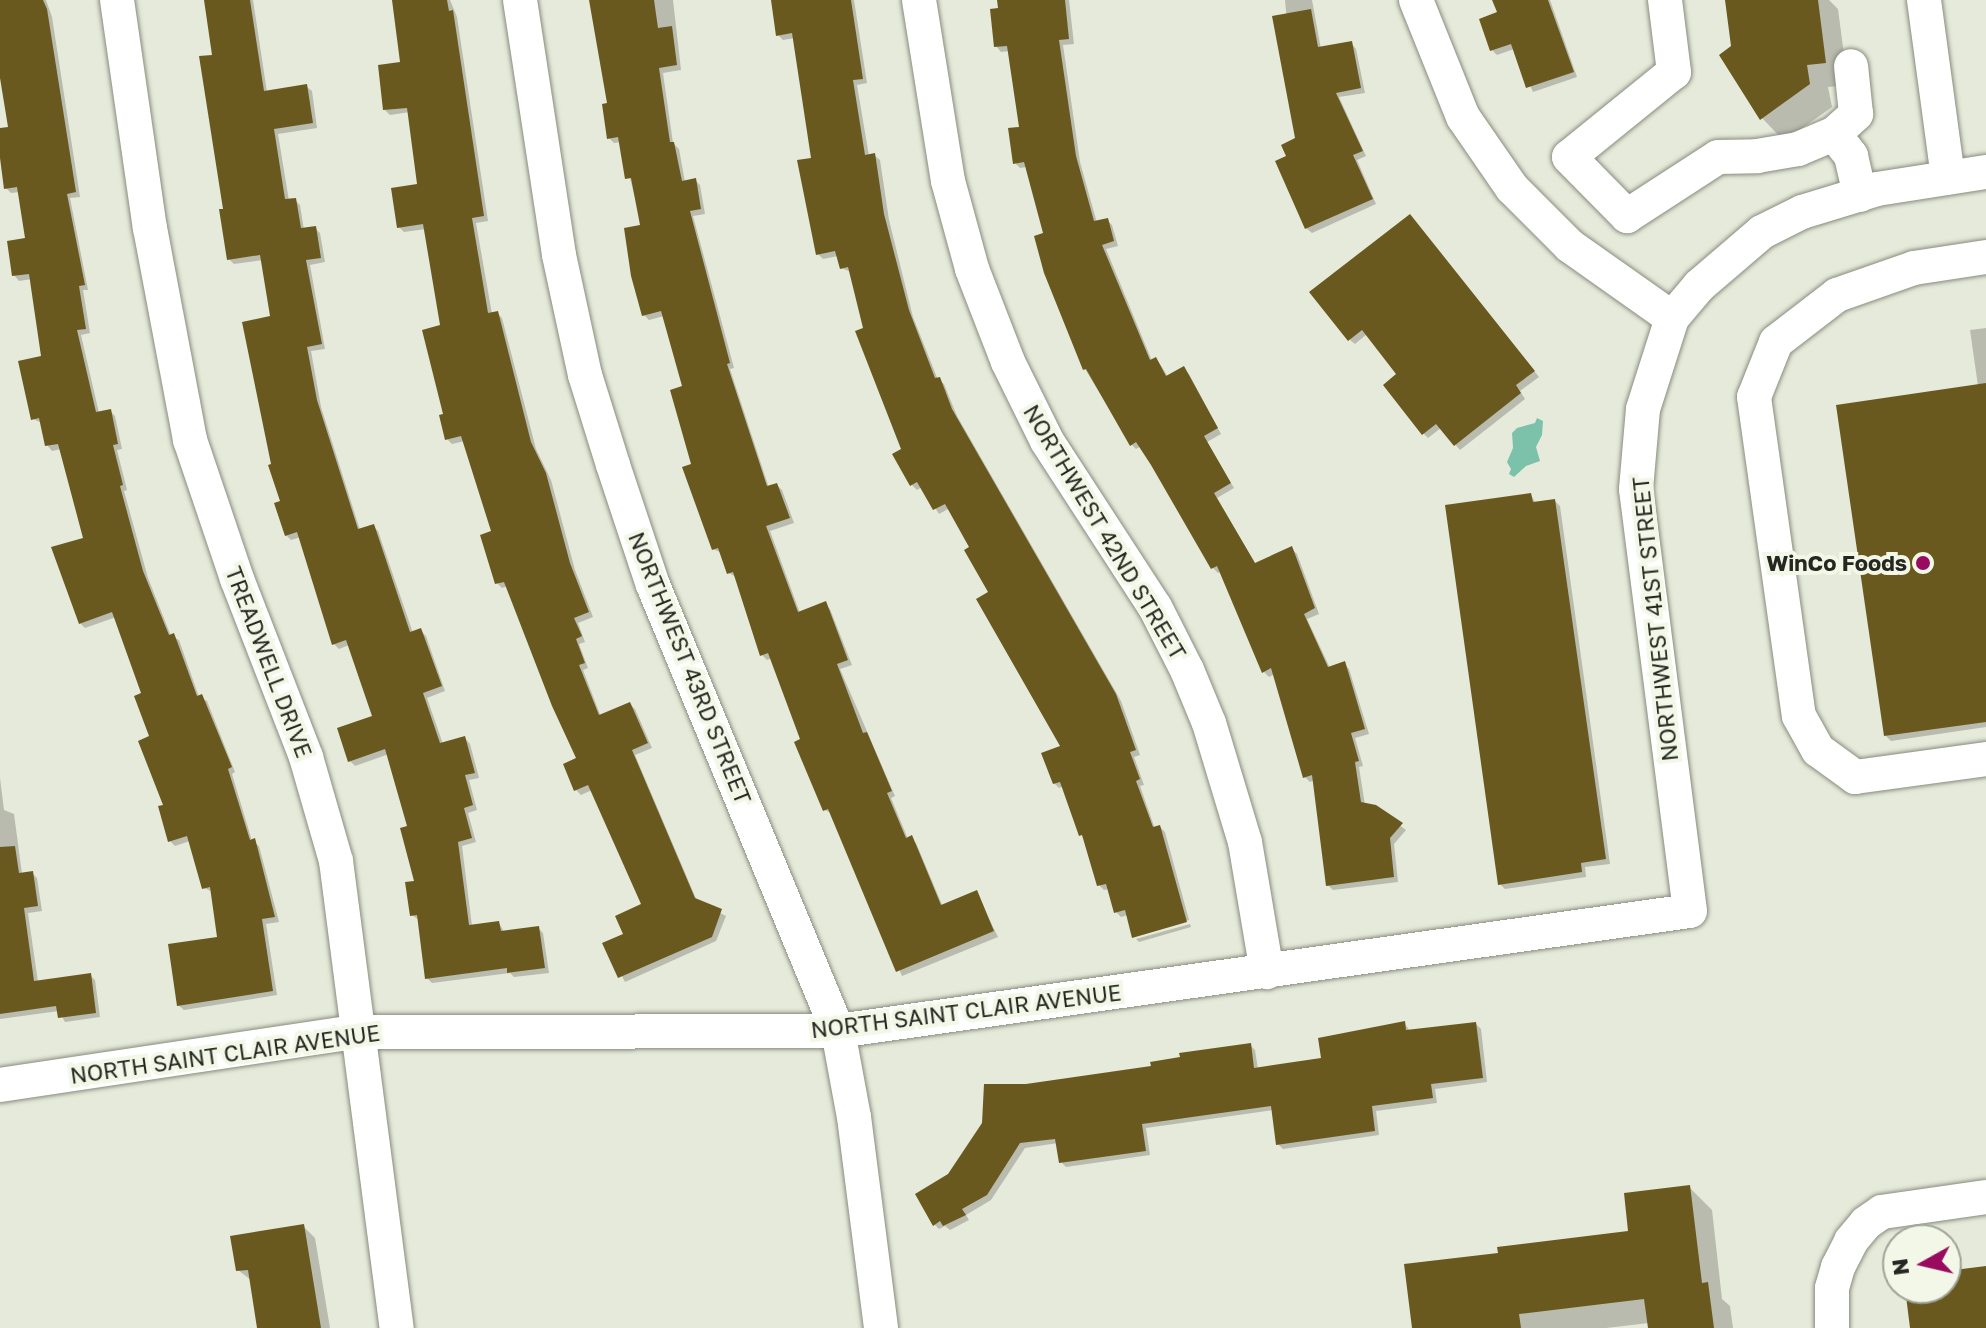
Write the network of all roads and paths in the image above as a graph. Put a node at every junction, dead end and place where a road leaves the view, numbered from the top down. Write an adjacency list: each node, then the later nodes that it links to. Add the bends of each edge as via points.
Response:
1 (117, 0): 18 (street, TREADWELL DRIVE, via 150,228 190,440 306,757 336,861)
2 (520, 0): 17 (street, NORTHWEST 43RD STREET, via 559,255 585,375 653,585)
3 (919, 0): 16 (street, NORTHWEST 42ND STREET, via 948,181 972,269 1008,362 1047,441 1155,607 1187,670 1245,842)
4 (1416, 0): 13 (street, via 1463,117 1512,188 1570,246)
5 (1665, 0): 8 (street, via 1674,72 1569,157 1627,216 1718,157 1798,149)
6 (1924, 0): 10 (street)
7 (1851, 66): 8 (street, via 1856,114)
8 (1834, 134): 11 (street, via 1851,156)
9 (1986, 172): 10 (street)
10 (1948, 177): 11 (street)
11 (1860, 195): 13 (street, via 1802,212 1762,232 1699,286)
12 (1986, 257): 14 (street, via 1914,268 1837,295 1776,342 1754,397 1799,716 1818,750 1855,777)
13 (1672, 318): 15 (street, NORTHWEST 41ST STREET, via 1643,409 1636,489)
14 (1986, 759)
15 (1690, 911): 16 (street, NORTH SAINT CLAIR AVENUE)
16 (1267, 972): 17 (street, NORTH SAINT CLAIR AVENUE)
17 (838, 1031): 18 (street, NORTH SAINT CLAIR AVENUE); 22 (street, NORTHWEST 43RD STREET)
18 (356, 1032): 19 (street, NORTH SAINT CLAIR AVENUE); 21 (street, TREADWELL DRIVE)
19 (0, 1085)
20 (1986, 1197): 23 (street, via 1882,1212 1866,1223 1838,1267)
21 (397, 1328)
22 (881, 1328)
23 (1832, 1328)

